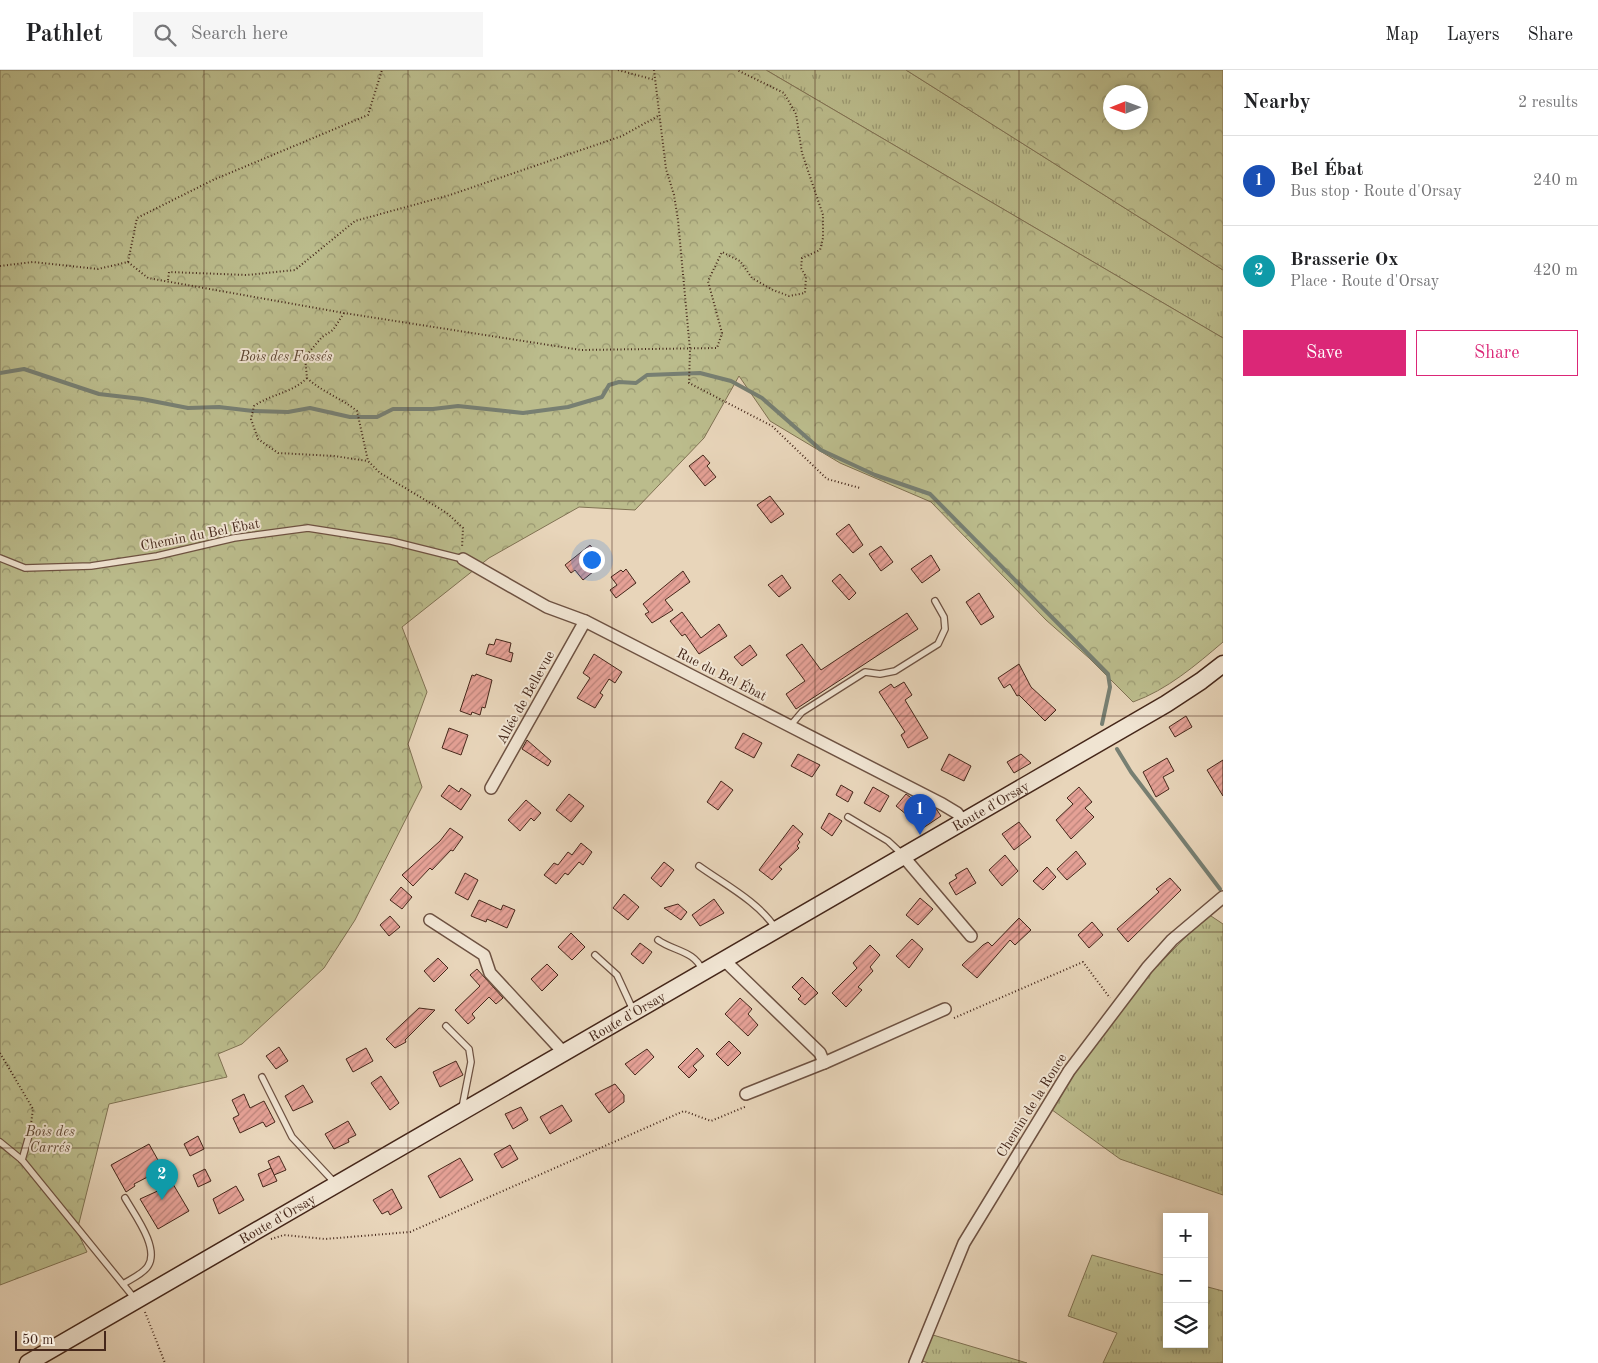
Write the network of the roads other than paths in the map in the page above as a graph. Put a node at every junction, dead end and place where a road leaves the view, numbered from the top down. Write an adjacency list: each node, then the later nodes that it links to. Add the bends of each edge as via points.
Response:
1 (0, 558): 2 (lane, Chemin du Bel Ébat, via 24,568 91,566 157,556 234,538 308,528 391,541)
2 (461, 558): 4 (street, Rue du Bel Ébat, via 547,607)
3 (935, 601): 6 (lane, via 944,617 945,629 938,644 896,671 865,672 802,712)
4 (584, 621): 6 (street, Rue du Bel Ébat); 7 (street, Allée de Bellevue)
5 (1223, 664): 9 (main road, Route d'Orsay, via 1166,704)
6 (790, 726): 9 (street, Rue du Bel Ébat, via 942,804)
7 (491, 788)
8 (848, 817): 10 (lane, via 888,841)
9 (963, 821): 10 (main road, Route d'Orsay)
10 (903, 856): 14 (main road, Route d'Orsay); 15 (street)
11 (699, 866): 14 (lane, via 756,908)
12 (1222, 899): 36 (street, Chemin de la Ronce, via 1172,940 1116,1006 1069,1071 968,1236)
13 (430, 920): 23 (street, via 484,955 490,973)
14 (777, 929): 18 (main road, Route d'Orsay)
15 (971, 936)
16 (658, 940): 19 (lane, via 692,957)
17 (595, 955): 20 (lane, via 617,975)
18 (724, 960): 19 (main road, Route d'Orsay); 24 (street, via 820,1053)
19 (703, 972): 20 (main road, Route d'Orsay)
20 (634, 1012): 23 (main road, Route d'Orsay)
21 (946, 1015): 24 (street)
22 (446, 1026): 27 (lane, via 469,1049 471,1062)
23 (564, 1052): 27 (main road, Route d'Orsay)
24 (824, 1063): 26 (street)
25 (262, 1076): 31 (lane, via 292,1137)
26 (746, 1100)
27 (461, 1113): 31 (main road, Route d'Orsay)
28 (30, 1132): 30 (lane)
29 (0, 1142): 30 (lane)
30 (22, 1160): 33 (lane)
31 (337, 1184): 34 (main road, Route d'Orsay)
32 (125, 1198): 33 (lane, via 150,1241 150,1255 149,1265)
33 (123, 1284): 34 (lane)
34 (136, 1301): 35 (main road, Route d'Orsay)
35 (28, 1363)
36 (915, 1363)

